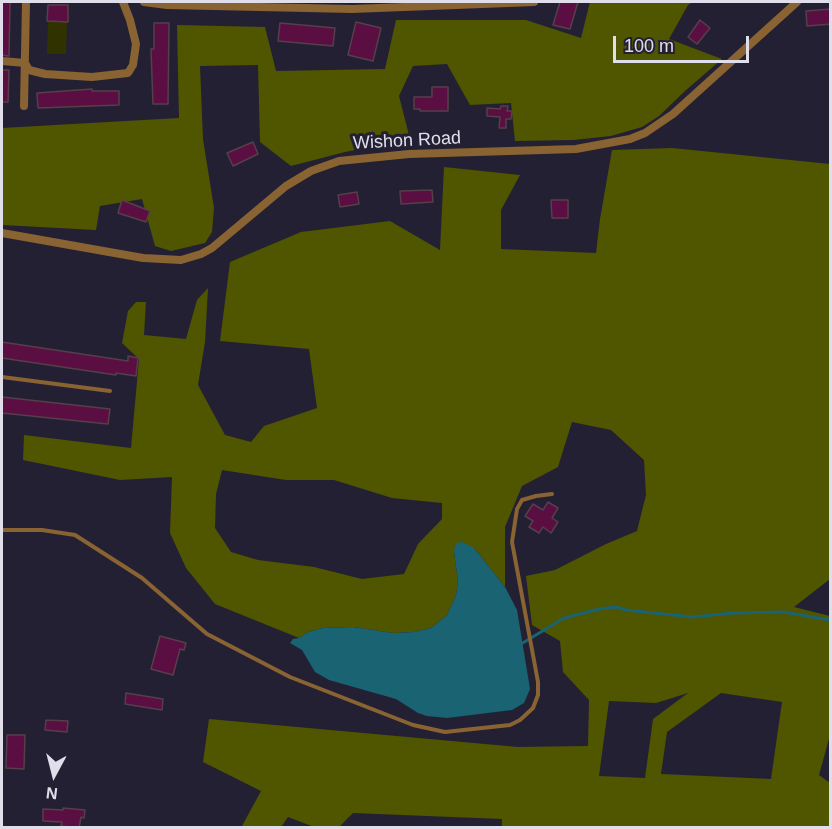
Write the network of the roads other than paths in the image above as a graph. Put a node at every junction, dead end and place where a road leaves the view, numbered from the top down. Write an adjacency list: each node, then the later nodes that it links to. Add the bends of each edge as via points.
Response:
1 (27, 2): 12 (street)
2 (123, 2): 12 (street, via 136,44 128,73 45,74 29,70)
3 (144, 2): 7 (street)
4 (357, 2): 10 (street)
5 (534, 2): 10 (street)
6 (797, 2): 9 (street, Wishon Road)
7 (168, 3): 8 (street)
8 (313, 5): 10 (street)
9 (786, 6): 14 (street, Wishon Road, via 673,114 630,139 576,149 409,154 332,163 286,186 212,248 181,260 143,258)
10 (352, 9)
11 (2, 61): 12 (street)
12 (25, 63): 13 (street)
13 (24, 105)
14 (2, 233)
15 (2, 377): 16 (lane)
16 (110, 391)
17 (552, 494): 18 (lane, via 522,500 512,542 538,682 533,708 510,725 445,732 413,725 290,677 207,634 142,578 75,535)
18 (2, 530)

